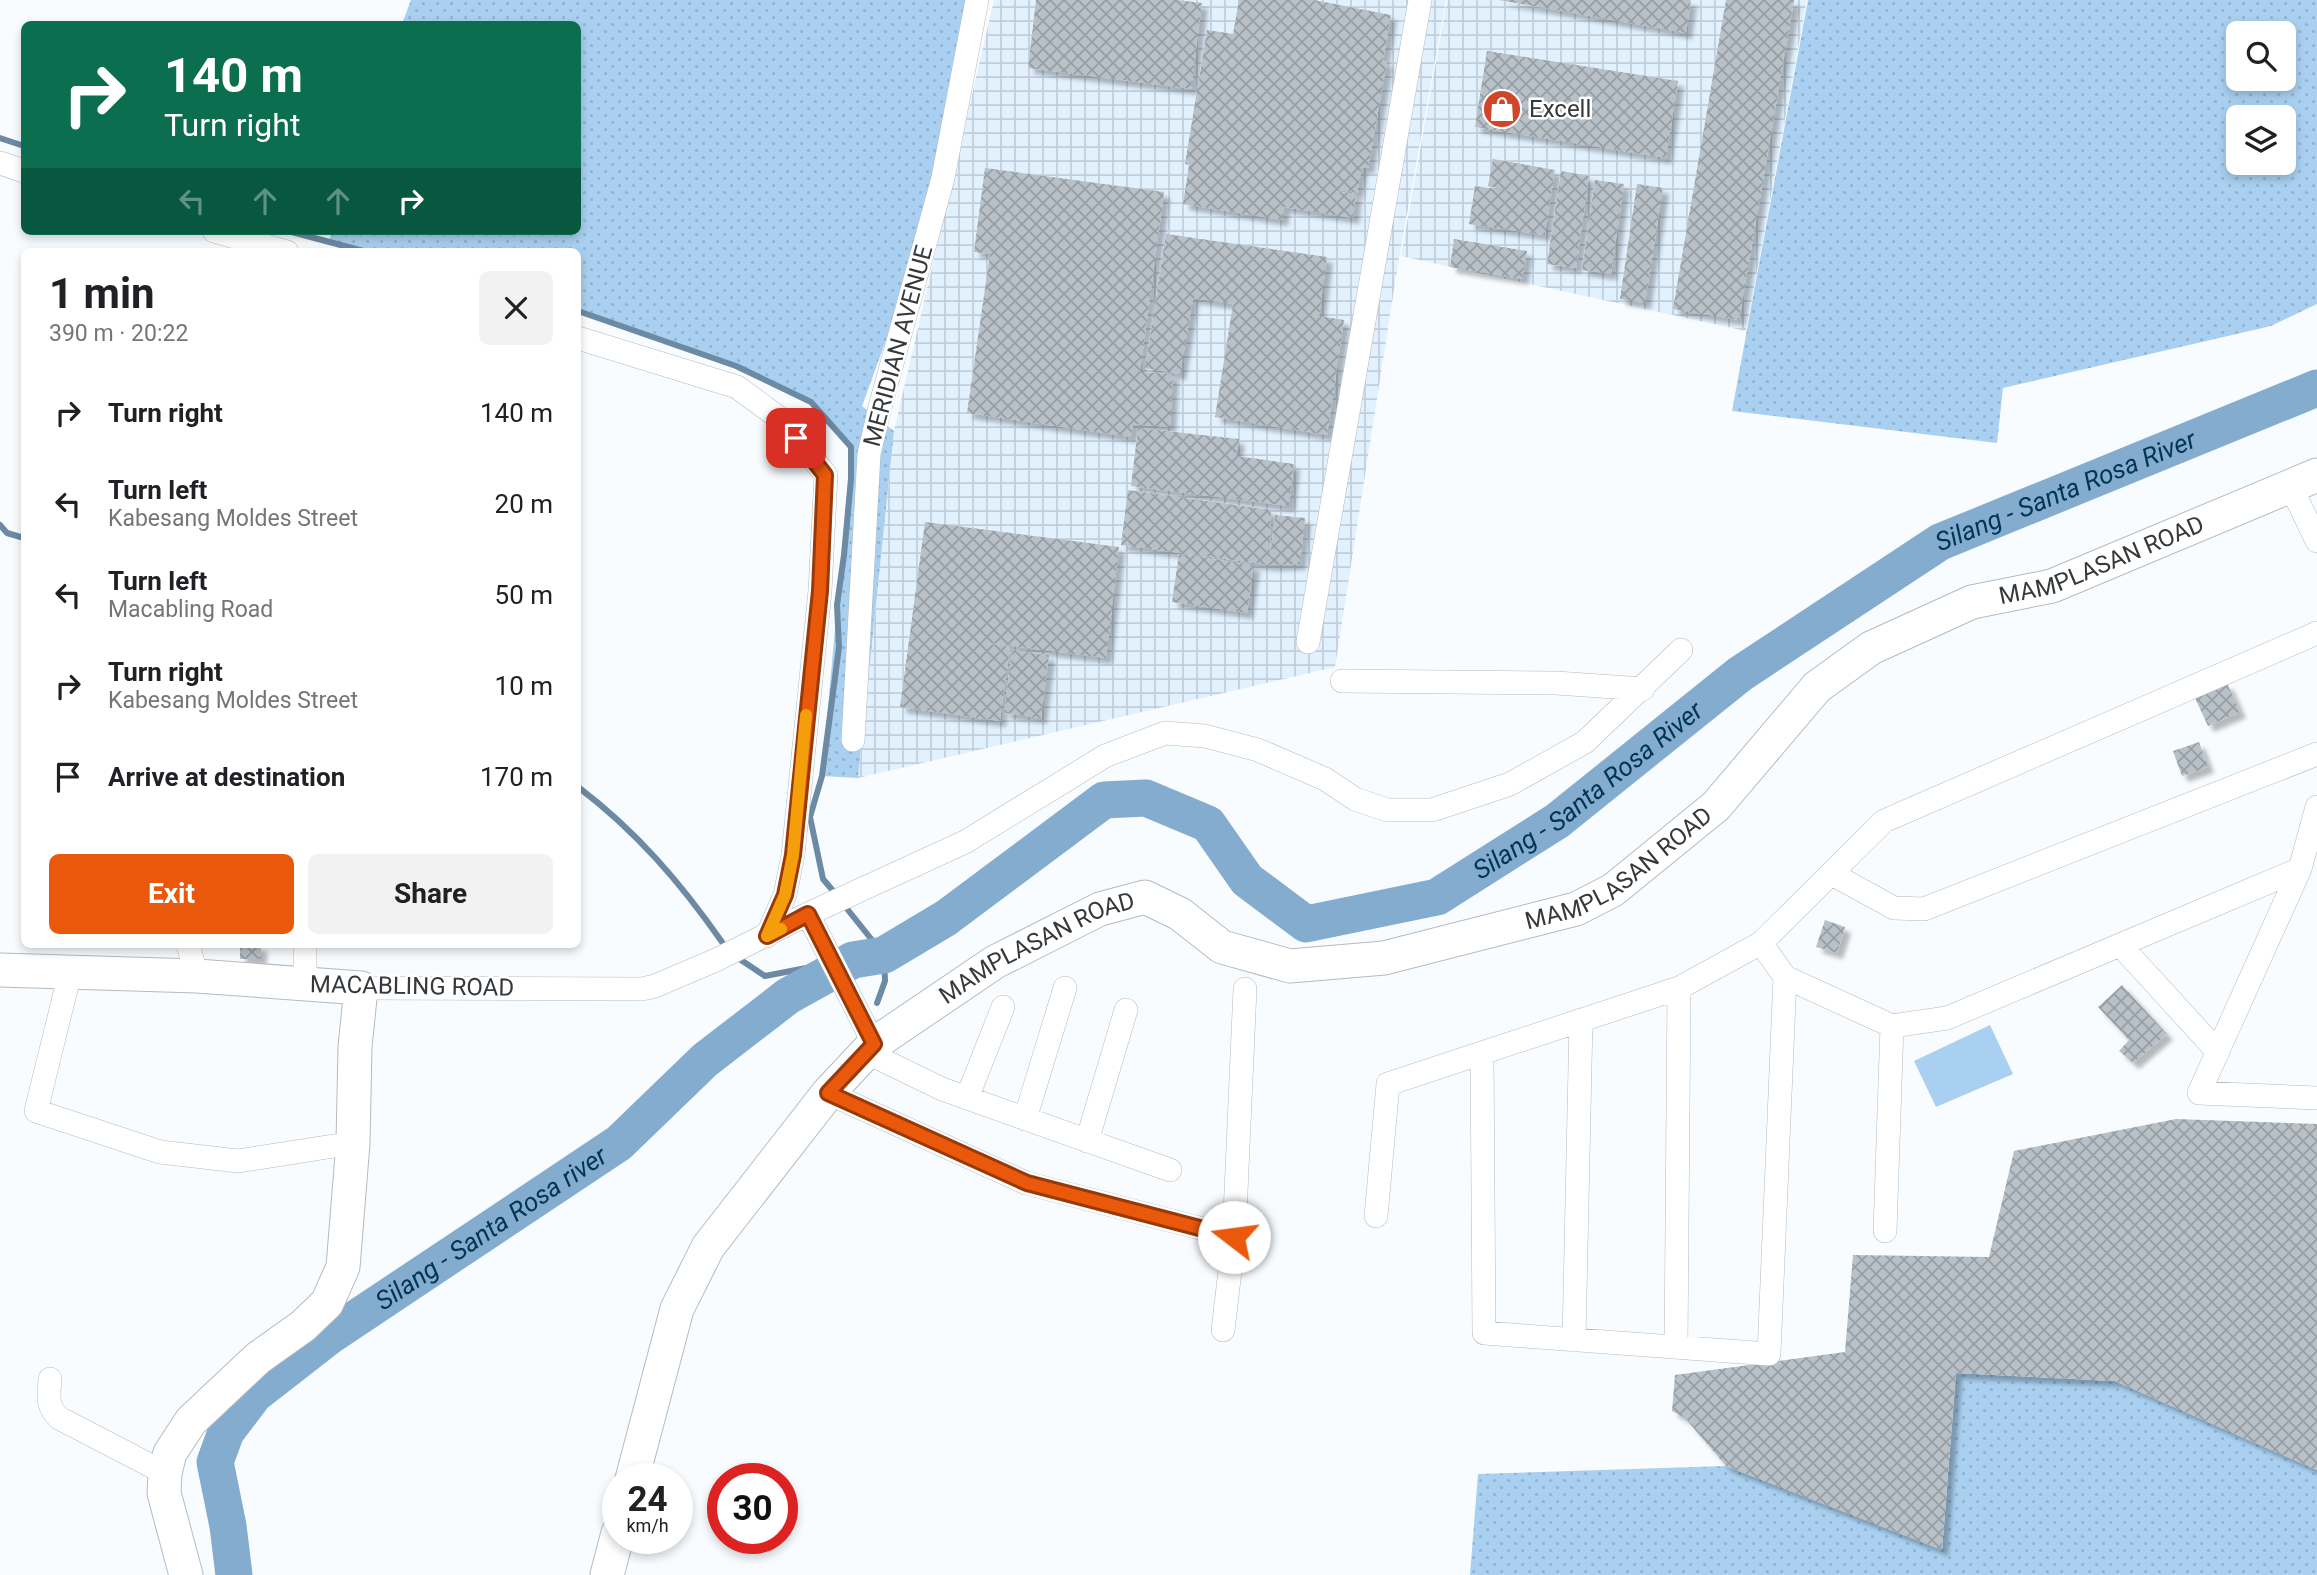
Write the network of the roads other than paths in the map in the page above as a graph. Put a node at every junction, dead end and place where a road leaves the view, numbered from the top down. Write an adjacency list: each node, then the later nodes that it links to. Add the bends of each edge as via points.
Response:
1 (977, 0): 15 (street, MERIDIAN AVENUE, via 943,178 869,454)
2 (1416, 1): 11 (street)
3 (0, 163): 4 (street)
4 (21, 170)
5 (228, 235): 6 (street)
6 (272, 248)
7 (581, 339): 21 (street, via 737,387 782,419 825,475 820,591 793,855 785,895)
8 (2304, 480): 9 (street); 39 (street, MAMPLASAN ROAD, via 2052,586 1972,602 1871,648 1816,687 1716,806 1613,890 1576,909 1384,958 1290,966 1222,947 1180,914 1145,897 1100,909 995,962)
9 (2317, 541)
10 (2317, 633): 19 (street, via 1884,821)
11 (1308, 642)
12 (1681, 650): 14 (street, MACABLING ROAD)
13 (1342, 681): 14 (street, via 1556,682)
14 (1643, 688): 20 (street, MACABLING ROAD, via 1585,741 1510,785 1433,810 1387,810 1355,799 1325,779 1258,750 1205,736 1165,733 1105,756 965,842)
15 (853, 740)
16 (2317, 754): 19 (street, via 1924,909 1894,908)
17 (2317, 807): 18 (street)
18 (2300, 869): 23 (street); 40 (street)
19 (1832, 874): 22 (street)
20 (813, 922): 21 (street, MACABLING ROAD); 39 (street)
21 (767, 936): 31 (street, MACABLING ROAD, via 642,989)
22 (1761, 943): 29 (street); 33 (street)
23 (2121, 946): 38 (street, via 1947,1018); 40 (street)
24 (189, 948): 28 (street)
25 (305, 948): 30 (street)
26 (0, 970): 27 (street, MACABLING ROAD)
27 (70, 973): 28 (street, MACABLING ROAD); 47 (street, via 36,1111 160,1152 238,1161)
28 (197, 976): 30 (street, MACABLING ROAD)
29 (1785, 977): 38 (street); 54 (street, via 1769,1354)
30 (305, 984): 31 (street, MACABLING ROAD)
31 (361, 988): 47 (street)
32 (1065, 988): 45 (street)
33 (1679, 988): 37 (street); 54 (street)
34 (1245, 989): 51 (street)
35 (1003, 1007): 43 (street)
36 (1126, 1010): 46 (street)
37 (1581, 1020): 41 (street); 53 (street)
38 (1892, 1026): 50 (street)
39 (870, 1048): 42 (street, MAMPLASAN ROAD); 43 (street)
40 (2218, 1052): 44 (street, via 2199,1093)
41 (1482, 1053): 49 (street, via 1388,1084); 53 (street, via 1484,1333)
42 (828, 1093): 51 (street, via 1027,1183); 56 (street, MAMPLASAN ROAD, via 708,1247 677,1309)
43 (967, 1098): 45 (street)
44 (2317, 1098)
45 (1025, 1119): 46 (street)
46 (1087, 1141): 48 (street)
47 (353, 1143): 57 (street, via 343,1267 327,1303 191,1421 170,1453)
48 (1170, 1170)
49 (1376, 1216)
50 (1885, 1231)
51 (1234, 1237): 52 (street)
52 (1223, 1329)
53 (1574, 1340): 54 (street)
54 (1676, 1347)
55 (50, 1379): 57 (street, via 48,1402 59,1418)
56 (636, 1463)
57 (165, 1472): 59 (street, via 164,1493)
58 (612, 1554): 60 (street)
59 (186, 1575)
60 (607, 1575)

